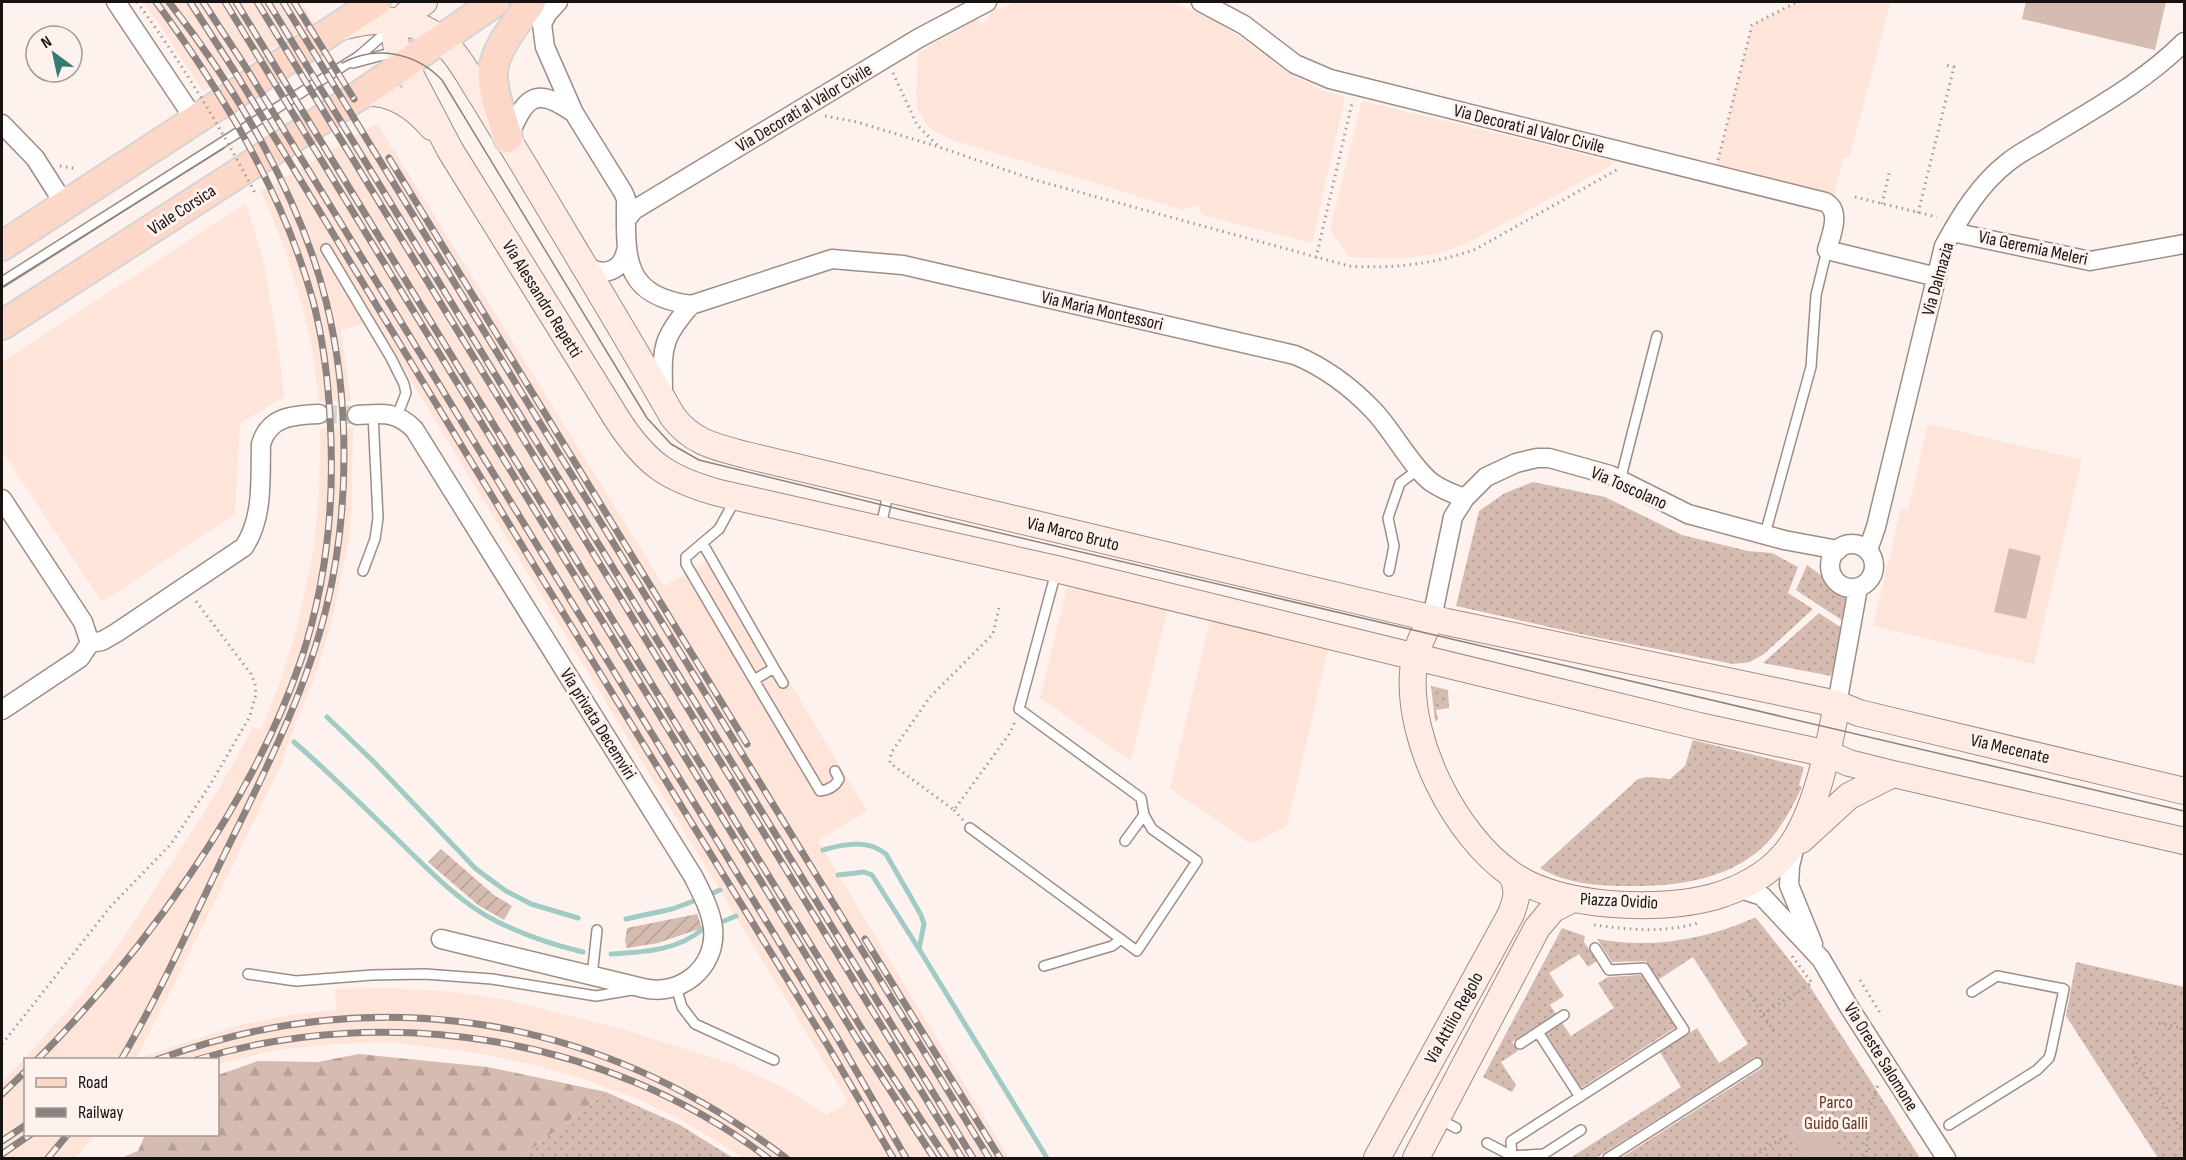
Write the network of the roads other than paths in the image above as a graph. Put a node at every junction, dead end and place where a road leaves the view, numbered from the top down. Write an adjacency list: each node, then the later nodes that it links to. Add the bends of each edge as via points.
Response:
1 (116, 2): 17 (street)
2 (376, 2): 10 (main road)
3 (424, 2): 9 (main road)
4 (495, 2): 11 (main road, Viale Corsica)
5 (531, 2): 19 (main road, via 501,48 493,71)
6 (558, 2): 16 (street, via 544,19 542,35)
7 (987, 2): 22 (street, Via Decorati al Valor Civile, via 953,18 634,210)
8 (1201, 2): 27 (street, Via Decorati al Valor Civile, via 1244,25 1295,64 1330,79 1829,204 1834,214)
9 (399, 22): 10 (main road, via 364,21); 11 (main road, via 425,29); 13 (main road, via 394,36); 14 (lane, Viale Corsica)
10 (330, 32): 17 (main road)
11 (440, 39): 13 (main road, Viale Corsica); 19 (main road, via 455,54)
12 (2184, 42): 23 (street, Via Dalmazia, via 2138,82 2007,163 1977,193)
13 (401, 57): 14 (lane); 15 (main road, Viale Corsica); 20 (main road, Via Alessandro Repetti)
14 (345, 64): 31 (lane, Viale Corsica)
15 (363, 93): 20 (main road, via 387,94 407,105 428,122); 33 (main road, Viale Corsica)
16 (574, 113): 19 (street, via 553,100 533,99 520,110); 22 (street, via 623,192)
17 (195, 120): 21 (main road)
18 (2, 124): 21 (street, via 34,158)
19 (508, 138): 29 (main road)
20 (450, 150): 42 (main road, Via Alessandro Repetti, via 630,440 675,478)
21 (65, 205): 25 (main road)
22 (626, 224): 28 (street)
23 (1952, 232): 24 (street, Via Geremia Meleri, via 2090,261); 30 (street, Via Dalmazia, via 1944,246)
24 (2184, 244)
25 (2, 246)
26 (326, 249): 38 (lane, via 404,384 406,393)
27 (1827, 250): 30 (street); 46 (lane, via 1816,295 1811,367)
28 (626, 251): 29 (street, via 622,264 609,272 588,268); 32 (street, via 635,275 646,289 669,302)
29 (578, 256): 35 (main road)
30 (1937, 277): 50 (street, Via Dalmazia)
31 (2, 282)
32 (691, 305): 35 (street, via 664,343); 39 (street, Via Maria Montessori, via 832,259 903,266 1295,355 1336,376 1355,393)
33 (3, 325)
34 (1657, 336): 40 (lane)
35 (663, 400): 41 (main road, Via Marco Bruto, via 688,434 716,447)
36 (319, 414): 57 (street, via 276,421 263,435 258,514 244,547 109,638)
37 (365, 415): 38 (street); 53 (lane, via 378,518)
38 (397, 416): 84 (street, Via privata Decemviri, via 420,438 696,881 711,922 713,944 702,969)
39 (1419, 469): 43 (street, Via Maria Montessori, via 1438,486); 54 (lane, via 1400,483 1388,518 1394,546)
40 (1620, 481): 43 (street, Via Toscolano, via 1538,458 1496,471); 46 (street, Via Toscolano, via 1688,514)
41 (889, 488): 45 (lane); 56 (main road, Via Marco Bruto)
42 (728, 495): 45 (main road); 48 (lane, via 724,521)
43 (1465, 498): 56 (street, Via Toscolano, via 1454,517)
44 (2, 500): 57 (street, via 83,622)
45 (881, 529): 51 (main road)
46 (1766, 534): 47 (street, Via Toscolano)
47 (1784, 540): 49 (street, Via Toscolano); 52 (street, Via Toscolano)
48 (703, 544): 59 (lane); 60 (lane, via 686,557 686,564)
49 (1839, 549): 50 (street, Via Toscolano, via 1853,544); 52 (street, via 1832,558)
50 (1868, 550): 55 (street, via 1874,560 1874,572)
51 (1056, 569): 58 (main road); 68 (lane, via 1019,709 1141,798)
52 (1831, 569): 55 (street, Via Toscolano, via 1839,584)
53 (363, 571)
54 (1389, 571)
55 (1858, 588): 62 (street)
56 (1432, 618): 58 (main road, Piazza Ovidio, via 1423,632); 62 (main road)
57 (90, 643): 63 (street, via 80,658)
58 (1416, 657): 64 (main road); 73 (main road, Piazza Ovidio, via 1415,704 1431,769 1468,831)
59 (774, 668): 60 (lane); 61 (lane)
60 (754, 680): 65 (lane, via 820,791 837,785 840,779)
61 (783, 683)
62 (1837, 704): 64 (main road); 67 (main road, Via Mecenate, via 1859,713)
63 (2, 710)
64 (1828, 754): 66 (main road); 72 (main road)
65 (835, 771)
66 (1893, 774): 71 (main road); 72 (main road, Piazza Ovidio, via 1849,796)
67 (2184, 791)
68 (1144, 815): 70 (lane); 78 (lane, via 1152,829 1197,861 1137,951)
69 (970, 828): 78 (lane)
70 (1125, 841)
71 (2184, 841)
72 (1793, 845): 74 (main road, Piazza Ovidio, via 1761,875); 80 (street, Via Oreste Salomone, via 1789,885)
73 (1512, 875): 75 (main road, Piazza Ovidio); 97 (main road, Via Attilio Regolo, via 1518,888 1511,914)
74 (1737, 888): 75 (main road, Piazza Ovidio, via 1713,897 1653,904); 80 (street, Via Oreste Salomone, via 1762,896)
75 (1573, 899): 98 (main road, Via Attilio Regolo, via 1552,909 1537,928 1447,1123)
76 (597, 930): 83 (lane)
77 (441, 939): 83 (street)
78 (1121, 939): 81 (lane, via 1112,946)
79 (1595, 948): 92 (lane, via 1609,970 1644,968 1684,1030)
80 (1817, 954): 100 (street, Via Oreste Salomone)
81 (1044, 966)
82 (248, 974): 85 (lane, via 296,981 393,974 458,976 596,996)
83 (592, 976): 85 (street)
84 (676, 987): 85 (street); 90 (lane, via 682,1007 694,1024)
85 (643, 988)
86 (1972, 992): 93 (lane, via 1997,976 2064,989 2051,1051 2044,1064)
87 (1564, 1015): 88 (lane)
88 (1538, 1032): 89 (lane); 92 (lane)
89 (1520, 1044)
90 (774, 1060)
91 (1757, 1063): 99 (lane)
92 (1580, 1097): 96 (lane, via 1511,1141)
93 (1949, 1125)
94 (1581, 1130): 96 (lane, via 1544,1154)
95 (1487, 1143): 96 (lane)
96 (1512, 1157)
97 (1377, 1158)
98 (1416, 1158)
99 (1608, 1158)
100 (1946, 1158)

